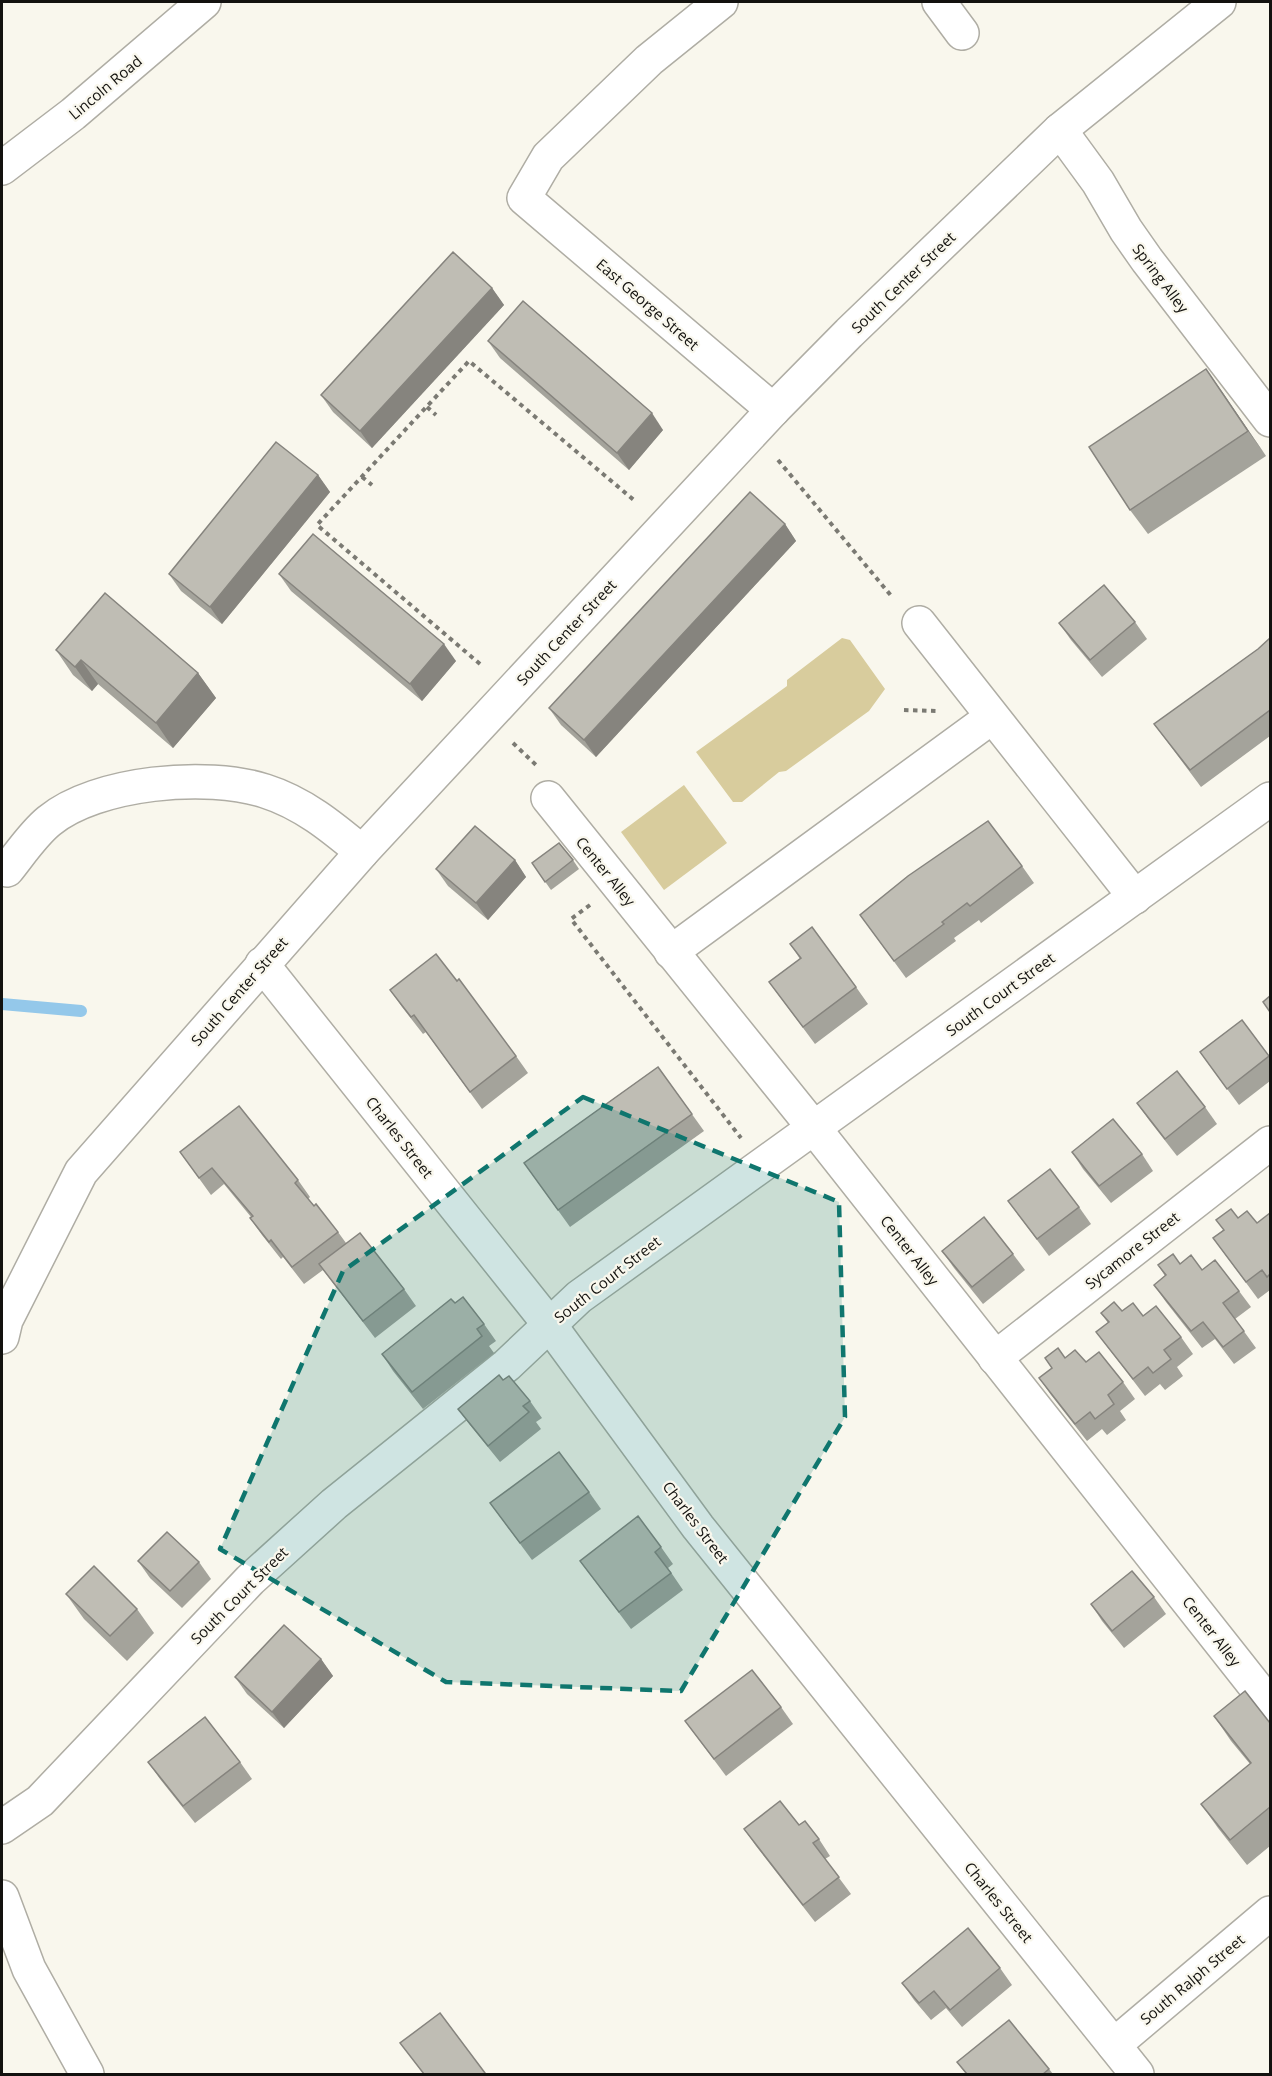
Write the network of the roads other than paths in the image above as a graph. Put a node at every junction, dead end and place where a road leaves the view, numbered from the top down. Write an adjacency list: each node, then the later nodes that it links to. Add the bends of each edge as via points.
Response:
1 (204, 2): 7 (street, Lincoln Road, via 73,114)
2 (721, 2): 8 (street, East George Street, via 649,60 548,157 524,198)
3 (939, 2): 5 (street)
4 (1219, 2): 6 (street, South Center Street)
5 (962, 33)
6 (1060, 130): 8 (street, South Center Street); 9 (street, Spring Alley, via 1147,260)
7 (2, 168)
8 (773, 410): 14 (street, South Center Street)
9 (1270, 420)
10 (919, 623): 11 (street)
11 (992, 717): 16 (street); 17 (street)
12 (548, 798): 17 (street, Center Alley)
13 (1270, 799): 16 (street, South Court Street)
14 (362, 852): 15 (street, via 301,806 264,790 213,782 157,785 95,796 69,807 48,822); 18 (street, South Center Street)
15 (7, 870)
16 (1135, 897): 19 (street, South Court Street)
17 (671, 952): 19 (street, Center Alley)
18 (262, 964): 21 (street, Charles Street); 22 (street, South Center Street, via 81,1172 6,1320)
19 (814, 1128): 21 (street, South Court Street, via 620,1266); 23 (street, Center Alley)
20 (1270, 1143): 23 (street, Sycamore Street)
21 (549, 1324): 25 (street, South Court Street, via 507,1365 334,1504 258,1573 40,1801); 28 (street, Charles Street, via 698,1527)
22 (2, 1337)
23 (995, 1358): 24 (street, Center Alley)
24 (1270, 1705)
25 (2, 1827)
26 (2, 1897): 29 (street, via 29,1969)
27 (1270, 1913): 28 (street, South Ralph Street)
28 (1114, 2045): 30 (street, Charles Street)
29 (87, 2074)
30 (1137, 2074)

